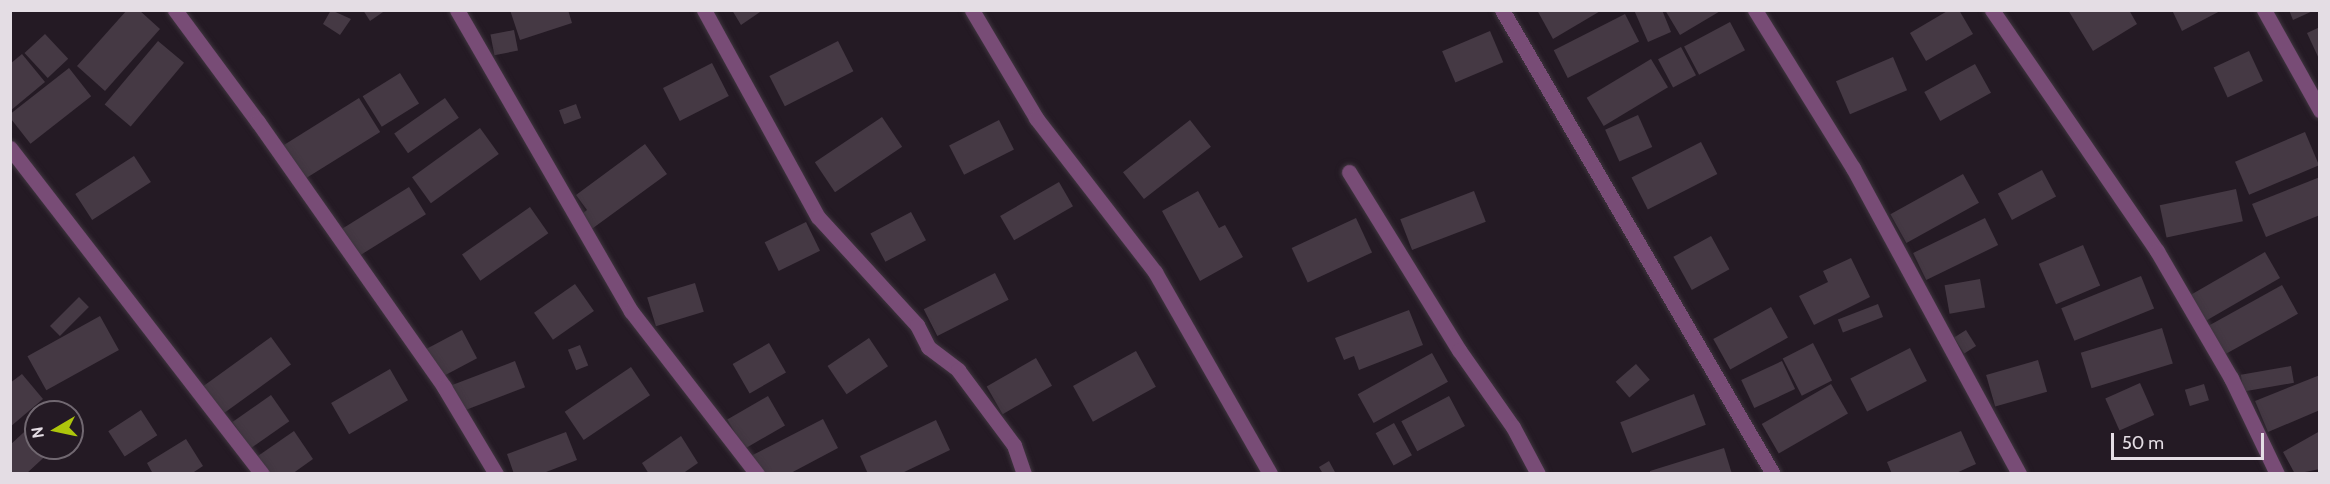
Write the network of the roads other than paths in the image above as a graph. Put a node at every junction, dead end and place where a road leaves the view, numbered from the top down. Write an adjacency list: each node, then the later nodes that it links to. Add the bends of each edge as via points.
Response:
1 (175, 10): 13 (street, via 444,387)
2 (457, 10): 14 (street, via 632,311)
3 (704, 10): 15 (street, via 818,216 916,325 928,347 958,370 1014,445)
4 (972, 10): 16 (street, via 1036,118 1155,272)
5 (1502, 10): 18 (street)
6 (1755, 10): 19 (street, via 1853,168)
7 (1992, 10): 20 (street, via 2157,251 2231,378)
8 (2264, 10): 9 (street)
9 (2319, 110)
10 (10, 148): 12 (street)
11 (1349, 172): 17 (street, via 1513,427)
12 (261, 474)
13 (496, 474)
14 (757, 474)
15 (1024, 474)
16 (1270, 474)
17 (1538, 474)
18 (1773, 474)
19 (2019, 474)
20 (2277, 474)

